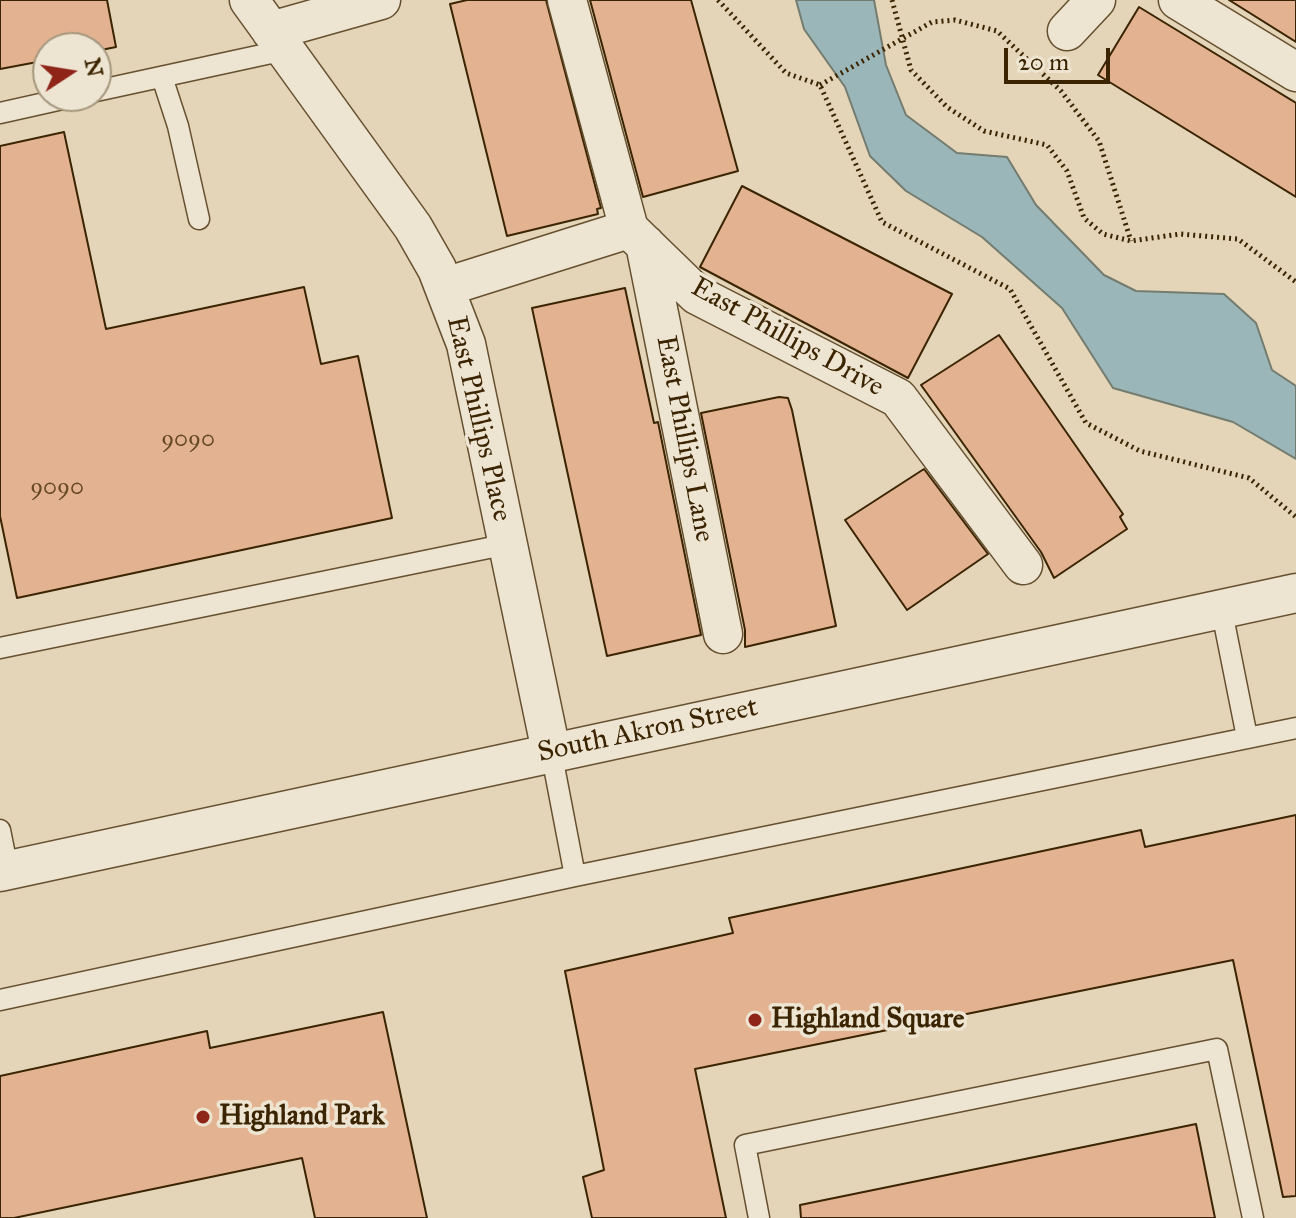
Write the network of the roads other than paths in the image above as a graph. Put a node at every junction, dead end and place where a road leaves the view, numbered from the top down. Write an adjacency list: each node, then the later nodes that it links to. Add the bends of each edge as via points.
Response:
1 (249, 0): 7 (street, East Phillips Place)
2 (381, 0): 7 (street)
3 (567, 0): 14 (street)
4 (1096, 0): 6 (street)
5 (1178, 0): 8 (street)
6 (1067, 31)
7 (278, 40): 9 (lane); 15 (street, East Phillips Place, via 413,227)
8 (1296, 72)
9 (162, 77): 10 (lane); 13 (lane)
10 (112, 88)
11 (32, 106): 12 (lane)
12 (0, 113)
13 (199, 219)
14 (637, 236): 15 (street); 17 (street, East Phillips Drive, via 697,295 898,398); 20 (street, East Phillips Lane)
15 (445, 287): 16 (street, East Phillips Place, via 466,344)
16 (508, 544): 21 (lane); 24 (street, East Phillips Place)
17 (1023, 565)
18 (1296, 593): 19 (street, South Akron Street)
19 (1222, 612): 23 (lane); 24 (street, South Akron Street)
20 (723, 634)
21 (0, 648)
22 (1296, 728): 23 (lane)
23 (1247, 737): 27 (lane)
24 (551, 751): 26 (street, South Akron Street); 27 (lane)
25 (0, 830): 26 (lane)
26 (4, 871)
27 (575, 876): 28 (lane)
28 (0, 1000)
29 (759, 1218): 30 (lane, via 745,1145 1217,1049)
30 (1253, 1218)

